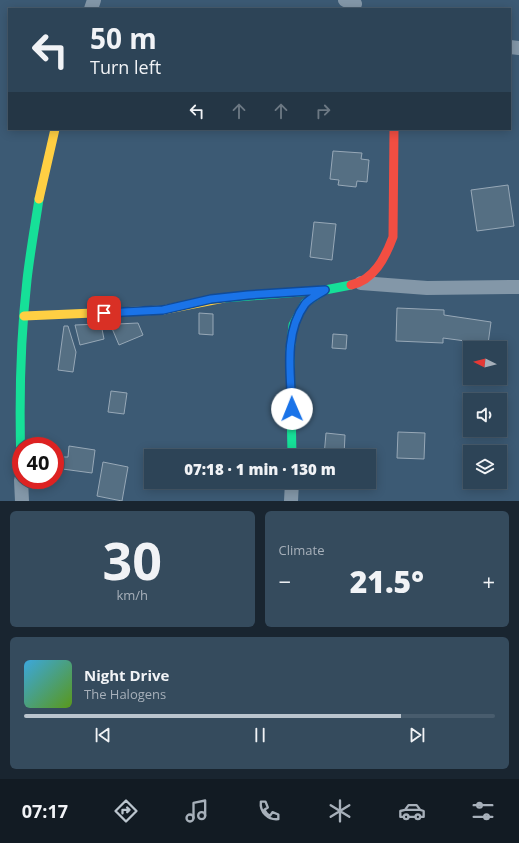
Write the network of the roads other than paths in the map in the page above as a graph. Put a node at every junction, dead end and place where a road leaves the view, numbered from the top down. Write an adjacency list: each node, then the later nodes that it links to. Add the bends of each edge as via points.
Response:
1 (55, 130): 6 (street, via 32,240)
2 (394, 130): 3 (street, via 393,237 387,253 376,269)
3 (361, 283): 4 (street, via 427,288); 5 (street)
4 (519, 287)
5 (325, 290): 6 (street, via 211,299 163,310); 8 (street, via 305,303 293,325 290,351)
6 (24, 316): 7 (street)
7 (20, 437)
8 (292, 449)
9 (22, 489): 11 (street)
10 (292, 489): 12 (street)
11 (22, 501)
12 (291, 501)

